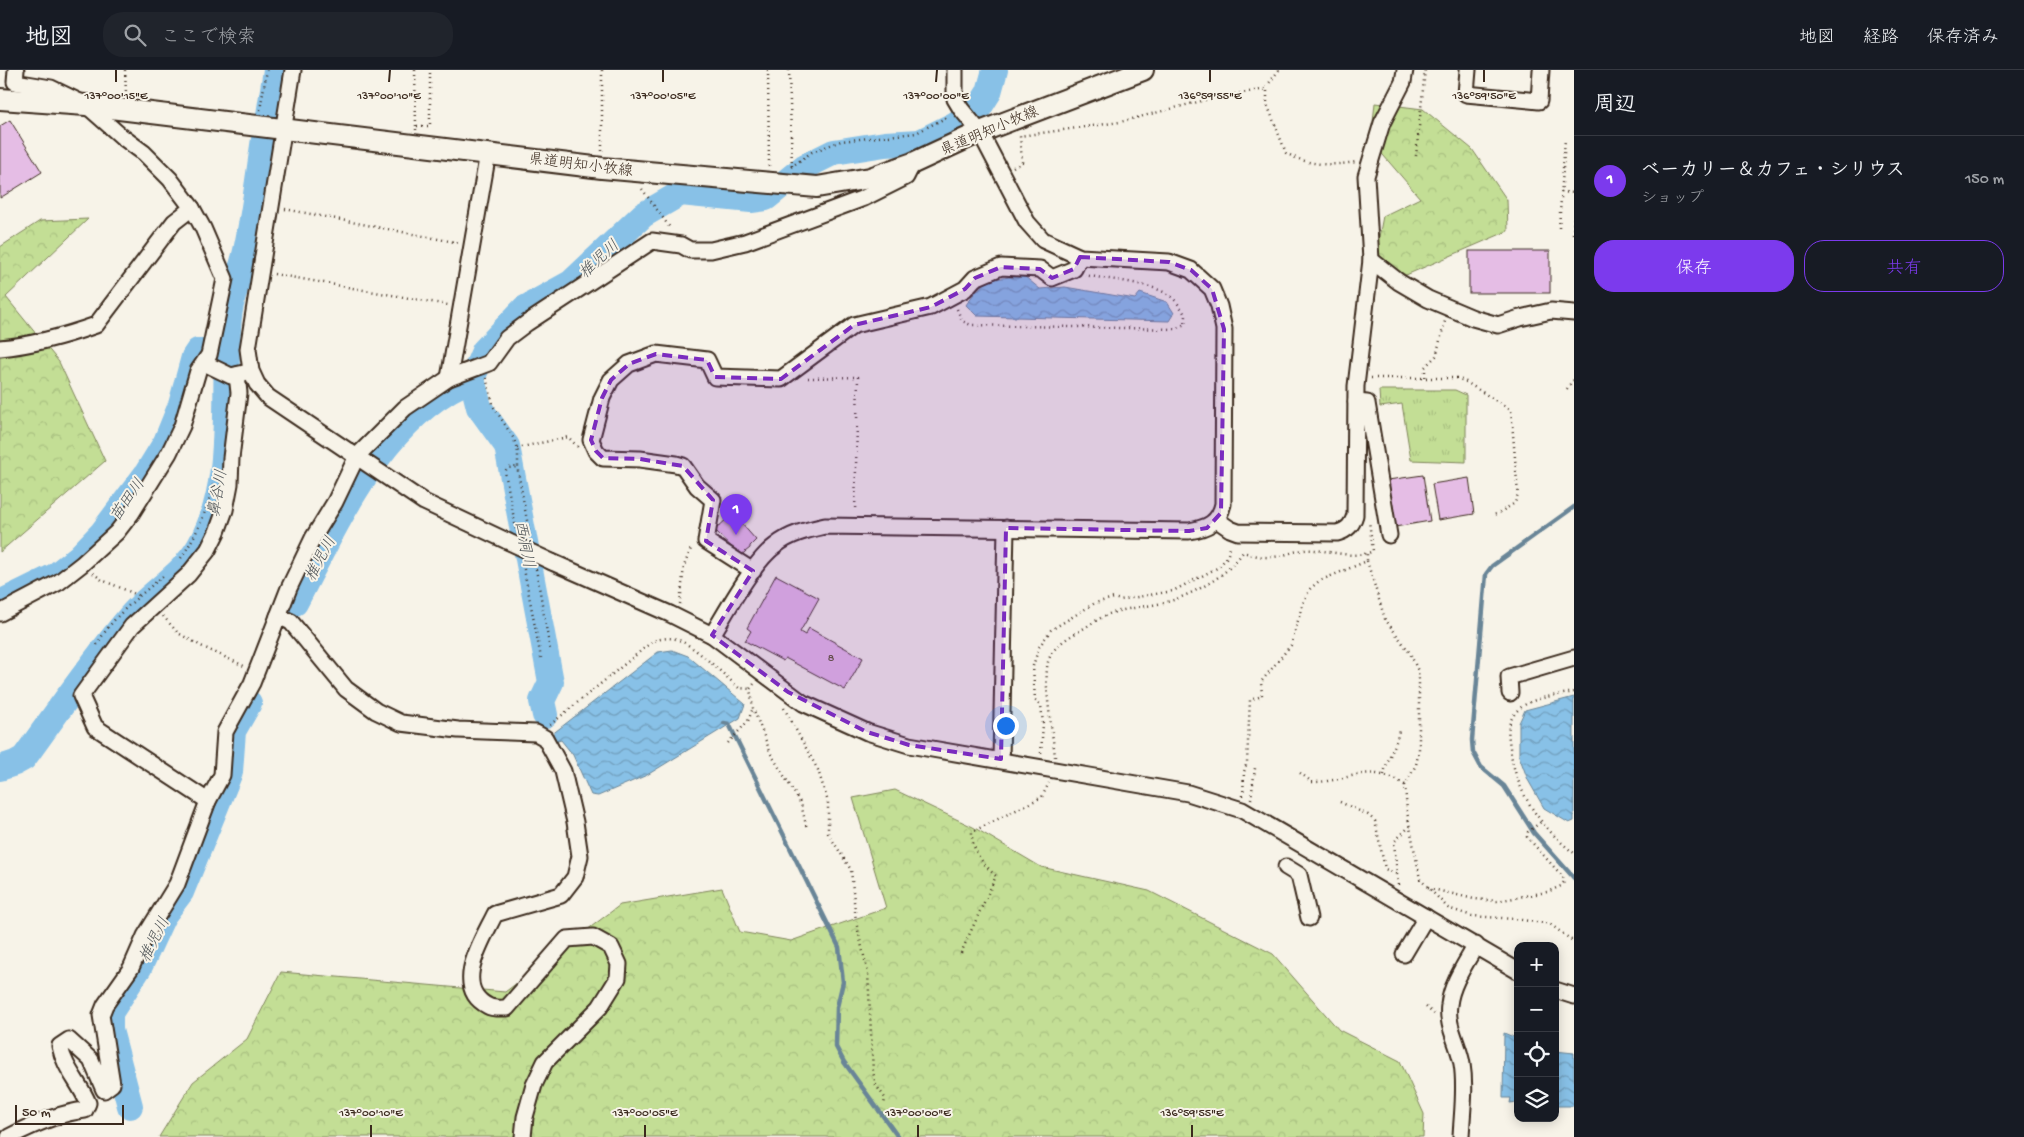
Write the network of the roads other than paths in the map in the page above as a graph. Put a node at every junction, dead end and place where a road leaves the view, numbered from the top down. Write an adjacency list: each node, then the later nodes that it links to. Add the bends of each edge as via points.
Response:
1 (16, 70): 9 (street, via 15,82 50,88)
2 (293, 70): 11 (street)
3 (955, 70): 10 (street, via 956,99)
4 (1143, 70): 10 (main road, 県道明知小牧線)
5 (1405, 70): 16 (street, via 1403,82 1382,123 1366,176)
6 (1468, 70): 7 (street, via 1466,94 1539,101)
7 (1541, 70)
8 (0, 99): 9 (main road, 県道明知小牧線)
9 (86, 105): 11 (main road, 県道明知小牧線); 14 (street, via 144,153)
10 (978, 128): 13 (main road, 県道明知小牧線); 15 (street, via 1027,222 1043,240)
11 (283, 129): 12 (main road, 県道明知小牧線); 19 (street, via 248,349)
12 (488, 153): 13 (main road, 県道明知小牧線, via 602,168 769,177 797,187 834,186); 20 (street)
13 (913, 163): 20 (street, via 906,176 864,198 745,242 711,250 690,250 681,245 652,241 527,322 507,338 489,363)
14 (192, 208): 18 (street, via 174,222 96,325 23,346); 19 (street, via 225,278 209,355)
15 (1080, 257): 23 (street, via 1169,262 1191,270 1212,289 1224,329 1223,504); 26 (street, via 1074,269 1052,278 1040,269 1001,267 975,278 965,289 931,307 854,325 781,379 715,378 707,360 656,354 629,364 611,380 602,398 591,440 596,451 603,458 640,458 683,466 697,486 713,500 706,541)
16 (1371, 260): 17 (street, via 1428,299 1498,325 1551,311); 21 (street)
17 (1574, 312)
18 (0, 348)
19 (228, 371): 22 (street, via 257,384 268,397); 27 (street, via 198,371 182,426 169,453 117,532 59,582); 33 (street, via 239,393 230,484 220,525 208,550 188,575 132,626 81,696 96,727)
20 (449, 378): 22 (street, via 405,408)
21 (1356, 402): 23 (street, via 1355,515 1349,528 1337,533 1238,532); 25 (street, via 1367,402)
22 (360, 459): 28 (street, via 314,538); 29 (street, bridge, via 424,502)
23 (1217, 520): 24 (street, via 1207,528 1189,531)
24 (1006, 528): 26 (street, via 825,526 796,533 774,546); 32 (street)
25 (1389, 535)
26 (753, 571): 29 (street)
27 (0, 613)
28 (278, 616): 33 (street, via 257,670 225,732 222,775); 43 (street, via 291,622 346,689 376,711 401,723 458,730 536,733 545,738 563,771 580,856 575,877 561,896 495,914 471,965 471,985 477,998 489,1007 507,1008 567,939 593,937 611,947 618,964 618,978 600,1007 545,1062 534,1085)
29 (712, 635): 32 (street, via 803,703 867,732 909,745)
30 (1574, 658): 31 (street, via 1509,677)
31 (1510, 693)
32 (1001, 760): 35 (street, via 1188,793 1242,810)
33 (208, 801): 42 (street, via 177,884 101,1016 112,1084 104,1090 91,1060 69,1040 60,1046 62,1059 84,1092 88,1104 85,1110 58,1116)
34 (1286, 867): 36 (street, via 1299,875)
35 (1426, 917): 37 (street); 38 (street)
36 (1309, 918)
37 (1476, 945): 39 (street); 44 (street, via 1456,981 1449,1004 1449,1020 1462,1062 1464,1082)
38 (1404, 954)
39 (1514, 969)
40 (1559, 991): 41 (street)
41 (1574, 996)
42 (9, 1137)
43 (523, 1137)
44 (1461, 1137)

